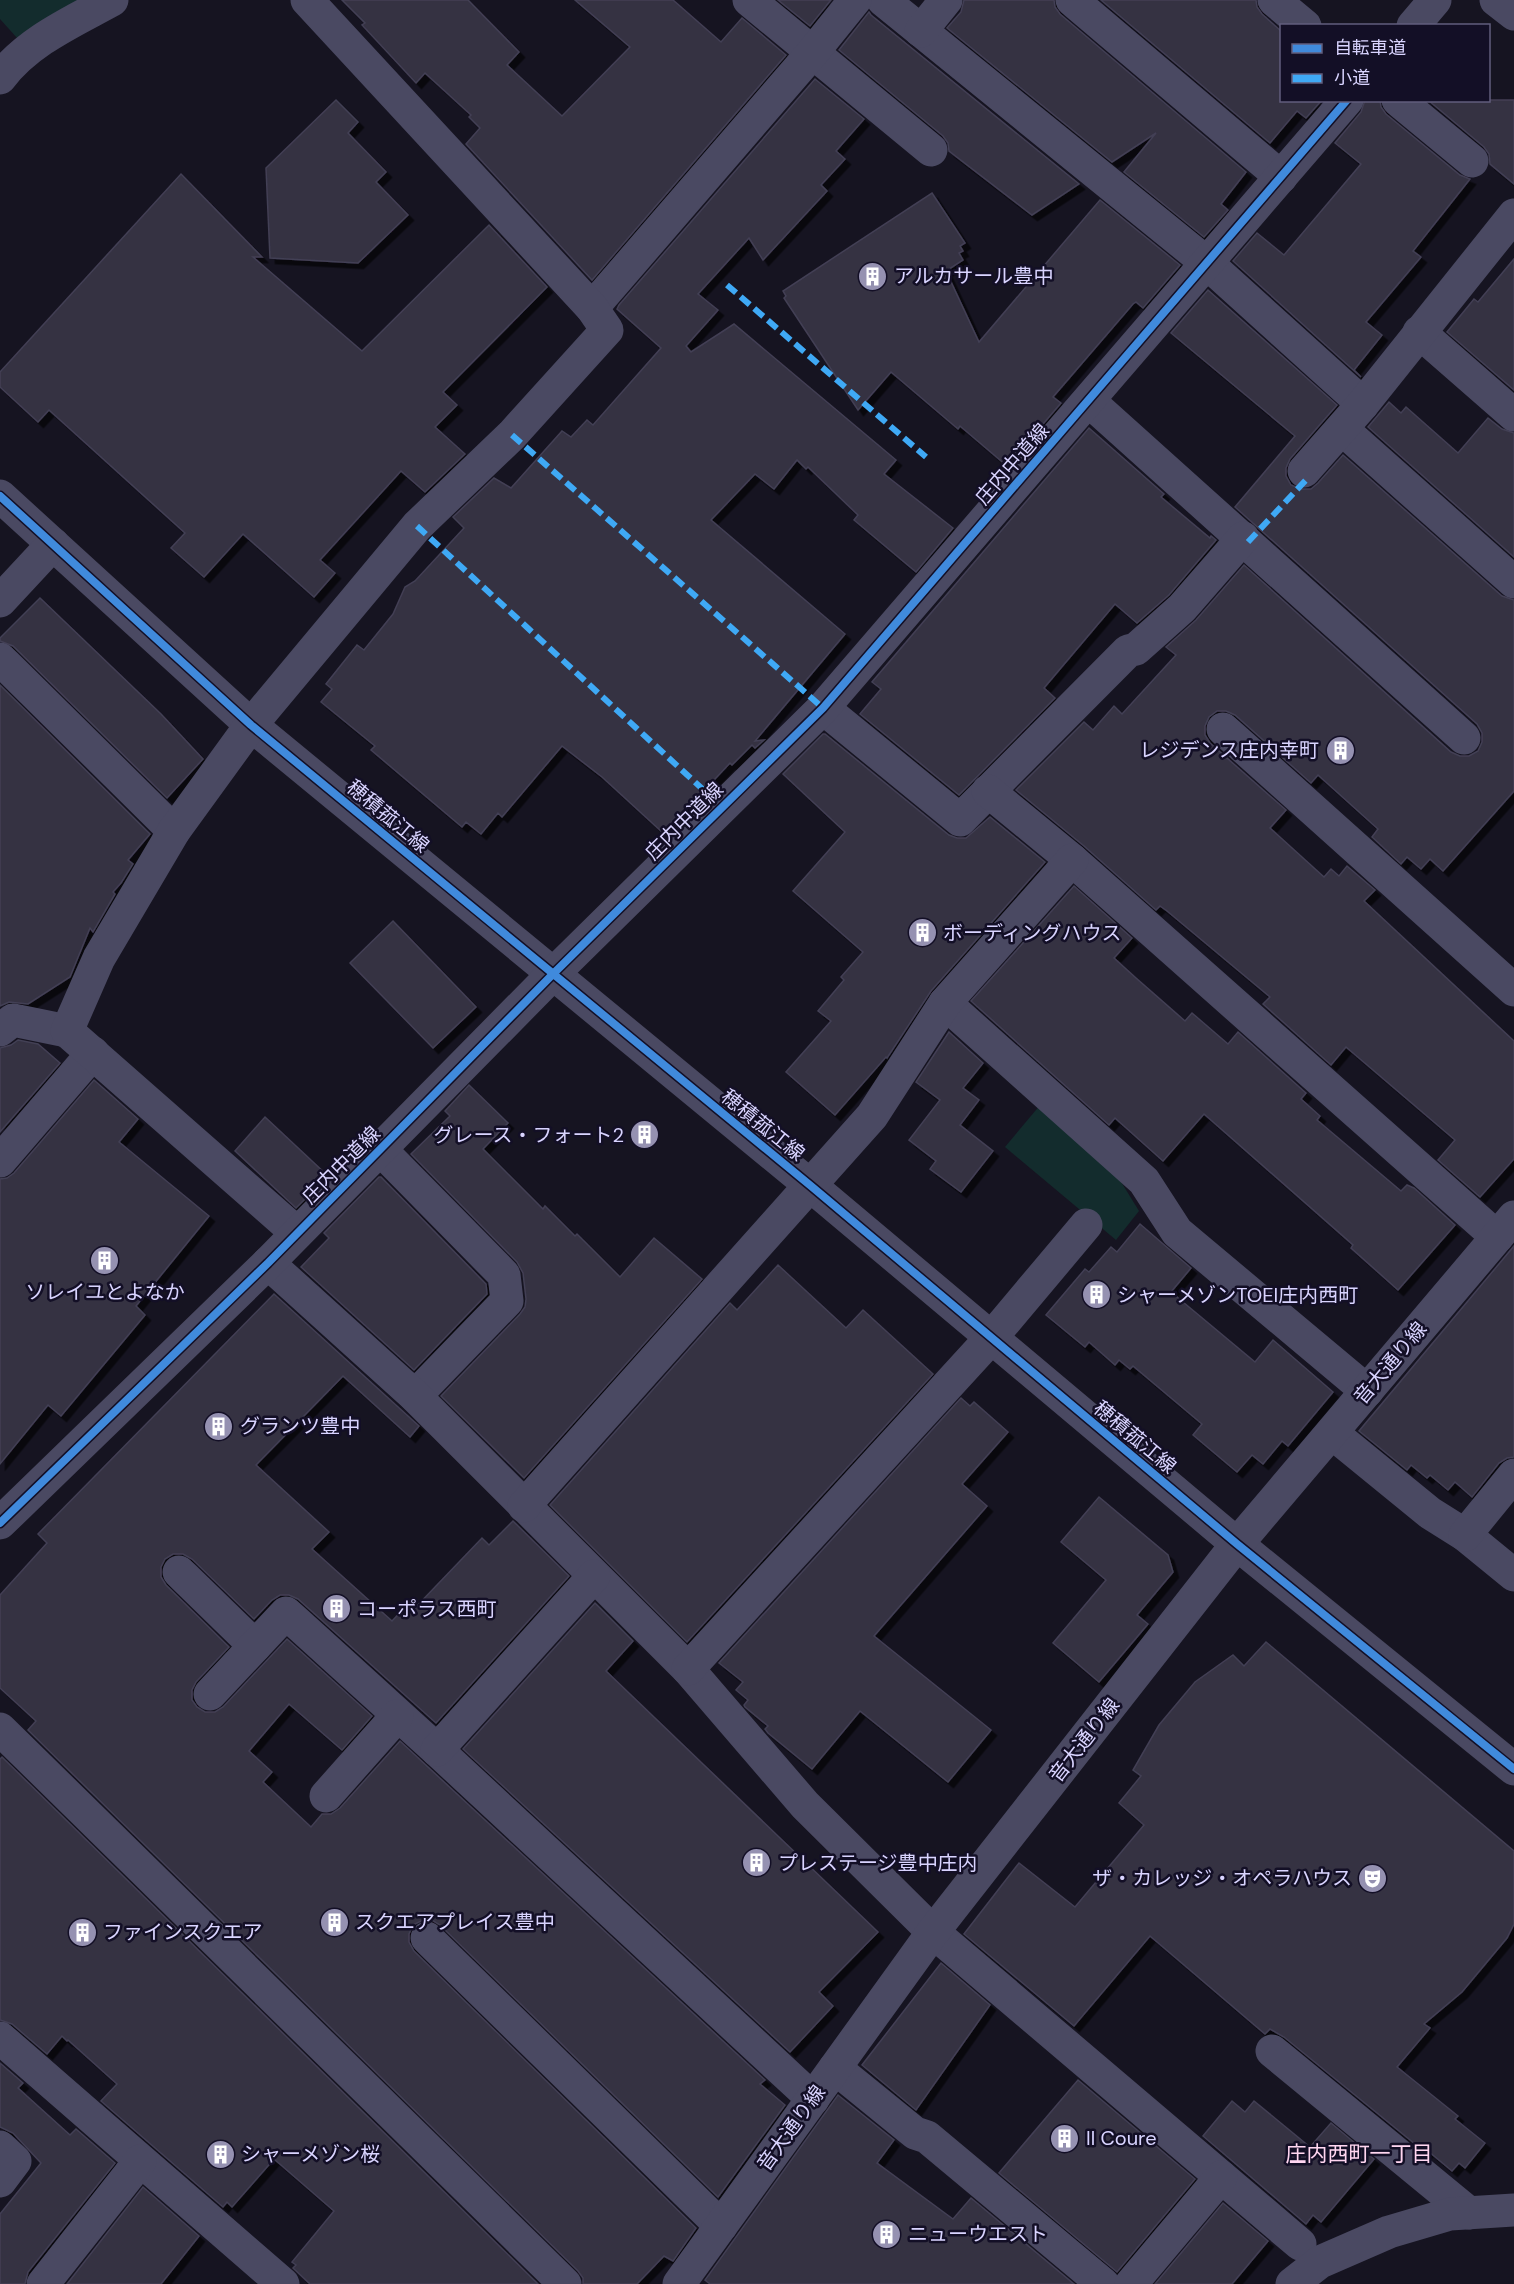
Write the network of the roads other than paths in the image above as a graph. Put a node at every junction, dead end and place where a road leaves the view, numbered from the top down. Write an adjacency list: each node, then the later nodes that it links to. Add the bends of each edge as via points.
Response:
1 (112, 0): 16 (street, via 40,40)
2 (307, 0): 24 (street)
3 (749, 0): 15 (street)
4 (855, 0): 15 (street)
5 (883, 0): 14 (street)
6 (946, 0): 14 (street)
7 (1072, 0): 21 (street)
8 (1274, 0): 12 (street)
9 (1435, 0): 13 (street)
10 (1496, 0): 11 (street)
11 (1514, 14)
12 (1303, 24)
13 (1415, 24)
14 (921, 31): 23 (street)
15 (813, 52): 19 (street); 24 (street)
16 (0, 78)
17 (1345, 102): 21 (street, 庄内中道線)
18 (1400, 102): 20 (street)
19 (931, 150)
20 (1472, 161)
21 (1281, 177): 23 (street, 庄内中道線)
22 (1513, 219): 25 (street)
23 (1207, 263): 26 (street, 庄内中道線); 27 (street)
24 (592, 309): 38 (street, via 608,330 512,435 417,526)
25 (1419, 332): 27 (street); 28 (street)
26 (1089, 401): 32 (street); 37 (street, 庄内中道線)
27 (1363, 404): 29 (street)
28 (1514, 415)
29 (1342, 429): 30 (street); 34 (street)
30 (1304, 471)
31 (0, 496): 33 (street, 穂積菰江線)
32 (1243, 538): 40 (street); 41 (street, via 1182,608 1136,649 1128,651)
33 (53, 544): 35 (street); 38 (street, 穂積菰江線)
34 (1514, 582)
35 (0, 601)
36 (0, 659): 42 (street)
37 (823, 708): 41 (street, via 960,820); 44 (street, 庄内中道線)
38 (251, 725): 42 (street); 44 (street, 穂積菰江線)
39 (1223, 729): 45 (street)
40 (1464, 738)
41 (988, 791): 43 (street)
42 (174, 831): 48 (street, via 99,958)
43 (1072, 860): 46 (street); 54 (street)
44 (553, 974): 50 (street, 庄内中道線); 52 (street, 穂積菰江線)
45 (1514, 990)
46 (945, 1003): 52 (street, via 872,1116); 58 (street, via 1144,1181 1177,1232)
47 (0, 1030): 48 (street, via 13,1020)
48 (67, 1031): 49 (street)
49 (93, 1053): 51 (street); 55 (street)
50 (380, 1149): 55 (street, 庄内中道線); 59 (street, via 504,1275 507,1301)
51 (0, 1161)
52 (811, 1186): 57 (street, 穂積菰江線); 62 (street)
53 (1086, 1225): 57 (street)
54 (1505, 1227): 58 (street, 音大通り線)
55 (297, 1233): 56 (street, 庄内中道線)
56 (268, 1263): 59 (street); 63 (street, 庄内中道線)
57 (991, 1338): 65 (street, 穂積菰江線); 70 (street)
58 (1367, 1391): 60 (street, 音大通り線)
59 (415, 1396): 62 (street)
60 (1332, 1433): 64 (street, via 1430,1513); 65 (street, 音大通り線)
61 (1514, 1474): 64 (street)
62 (524, 1506): 68 (street)
63 (0, 1523)
64 (1465, 1535): 67 (street)
65 (1237, 1544): 75 (street, 穂積菰江線); 77 (street, 音大通り線)
66 (179, 1572): 69 (street)
67 (1514, 1575)
68 (594, 1576): 70 (street); 74 (street)
69 (255, 1646): 71 (street); 72 (street, via 286,1613)
70 (688, 1669): 77 (street, via 805,1805)
71 (210, 1694)
72 (398, 1716): 74 (street); 76 (street)
73 (0, 1729): 93 (street)
74 (437, 1750): 82 (street)
75 (1514, 1769)
76 (326, 1796)
77 (933, 1932): 81 (street, 音大通り線); 85 (street)
78 (427, 1938): 89 (street)
79 (0, 2038): 84 (street)
80 (1272, 2051): 88 (street)
81 (835, 2068): 82 (street, 音大通り線); 95 (street, via 915,2133 927,2137)
82 (813, 2099): 89 (street, 音大通り線)
83 (0, 2147): 86 (street, via 15,2161)
84 (140, 2161): 91 (street); 92 (street)
85 (1221, 2177): 90 (street); 96 (street)
86 (0, 2181)
87 (1514, 2210): 88 (street)
88 (1469, 2213): 97 (street, via 1450,2214 1389,2232 1320,2262)
89 (721, 2226): 94 (street, 音大通り線)
90 (1300, 2244)
91 (43, 2284)
92 (283, 2284)
93 (565, 2284)
94 (680, 2284)
95 (1103, 2284)
96 (1131, 2284)
97 (1292, 2284)

